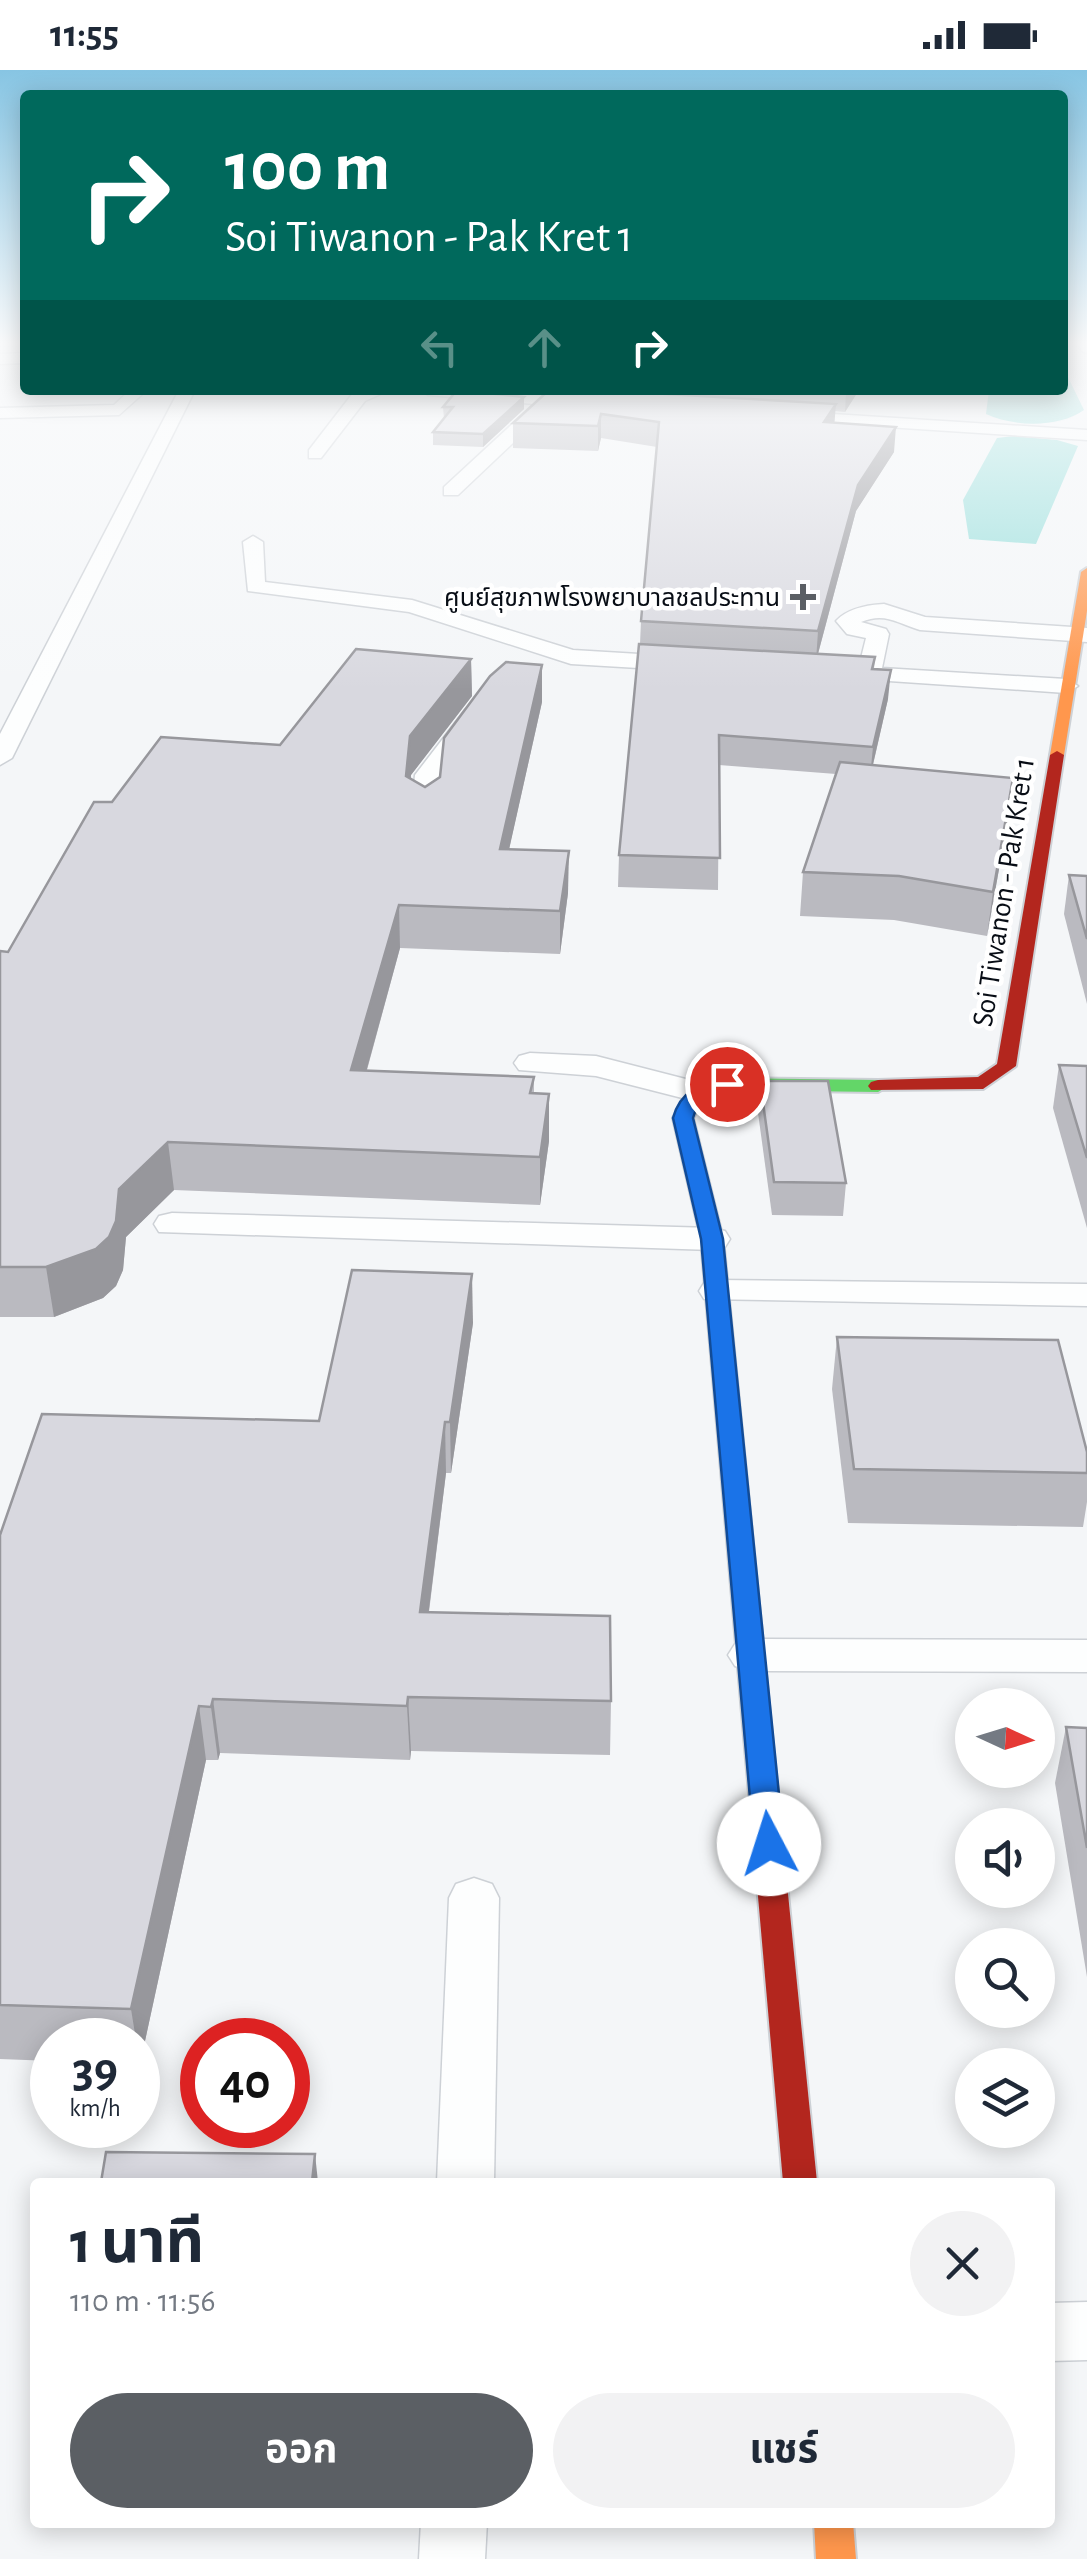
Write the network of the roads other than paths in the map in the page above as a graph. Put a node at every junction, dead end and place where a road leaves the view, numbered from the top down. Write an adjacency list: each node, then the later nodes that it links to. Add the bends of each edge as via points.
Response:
1 (153, 457): 14 (lane)
2 (487, 457): 3 (lane)
3 (451, 491)
4 (252, 542): 7 (lane, via 256,586 412,606)
5 (1087, 572): 6 (street, Soi Tiwanon - Pak Kret 1)
6 (1082, 635): 11 (lane, via 860,612 848,621 854,629 878,634); 12 (street, Soi Tiwanon - Pak Kret 1)
7 (571, 657): 8 (lane); 9 (lane)
8 (710, 665)
9 (533, 669)
10 (810, 671): 11 (lane)
11 (869, 674): 12 (lane)
12 (1066, 686): 17 (street, Soi Tiwanon - Pak Kret 1, via 1006,1066 983,1083 948,1087 727,1084)
13 (492, 696): 15 (lane, via 428,775)
14 (0, 758)
15 (424, 816)
16 (530, 1064): 17 (lane, via 596,1066)
17 (698, 1092): 19 (street, via 683,1118)
18 (172, 1224): 19 (lane)
19 (712, 1239): 20 (street)
20 (717, 1290): 21 (lane); 22 (street)
21 (1087, 1295)
22 (752, 1655): 23 (lane); 26 (street)
23 (1087, 1656)
24 (474, 1898): 25 (lane)
25 (464, 2178)
26 (800, 2178)
27 (1087, 2331): 28 (lane)
28 (1055, 2332)
29 (454, 2528): 31 (lane)
30 (833, 2528): 32 (street)
31 (452, 2559)
32 (836, 2559)

